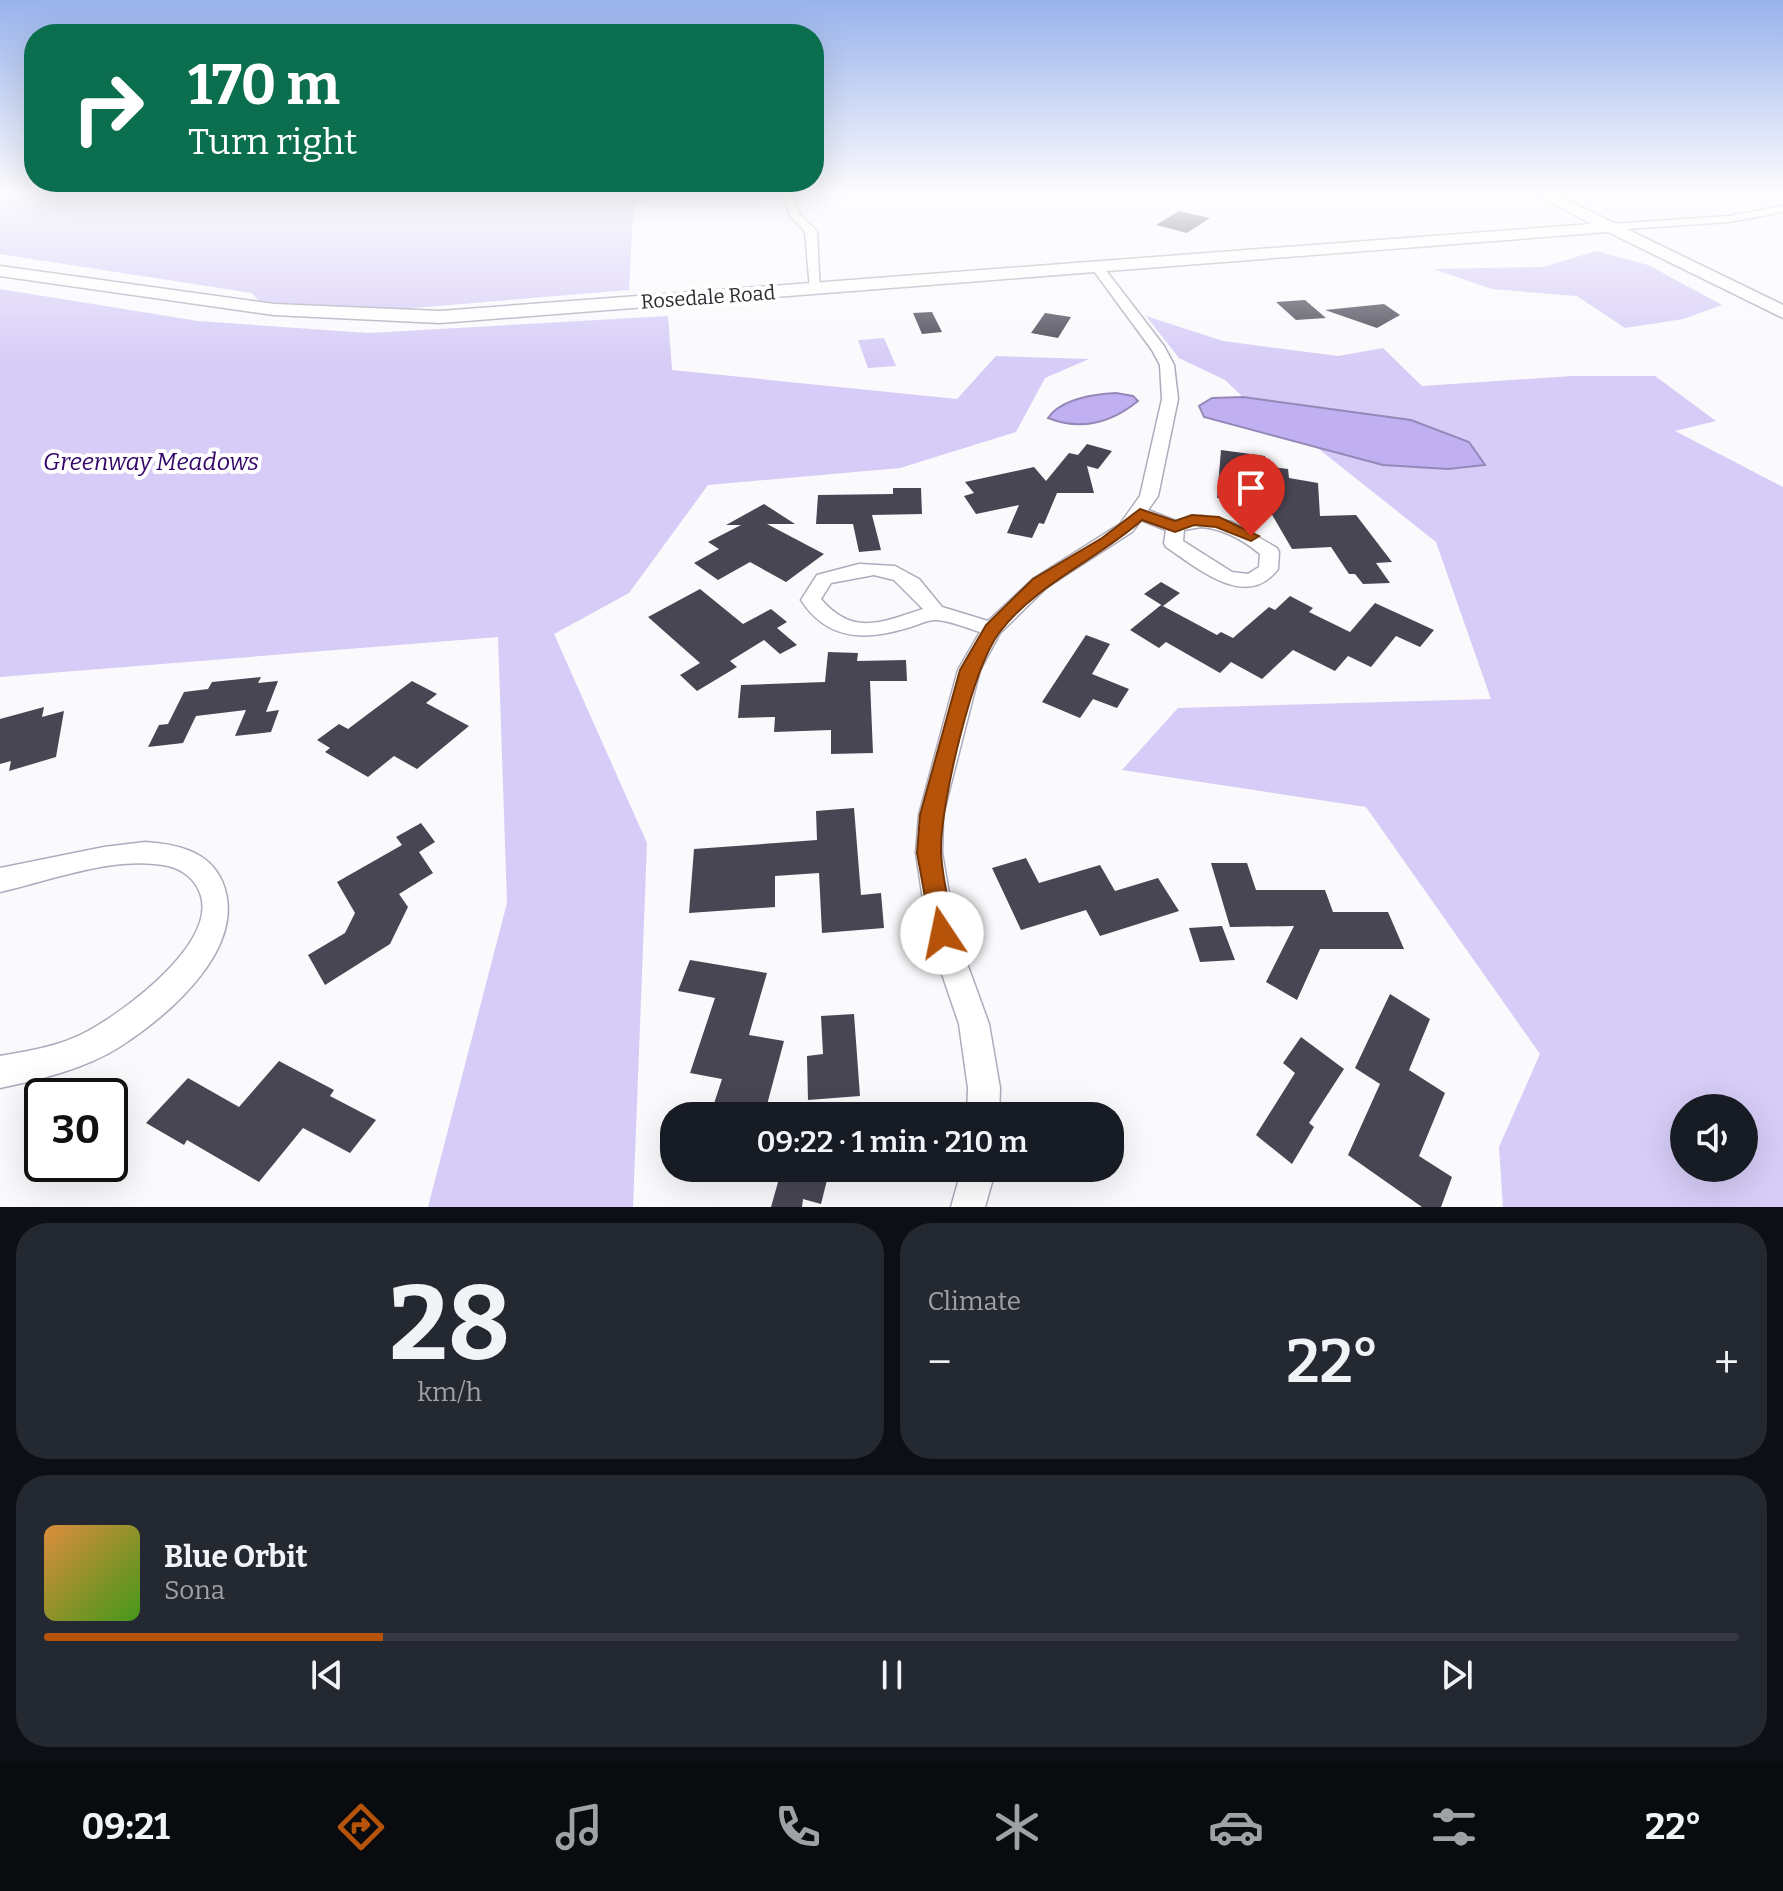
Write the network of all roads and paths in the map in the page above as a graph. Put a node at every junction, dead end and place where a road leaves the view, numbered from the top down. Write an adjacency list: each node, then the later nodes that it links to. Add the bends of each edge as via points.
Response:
1 (813, 250): 8 (street)
2 (1312, 250): 6 (street, Rosedale Road)
3 (1636, 250): 5 (street)
4 (1657, 250): 5 (street)
5 (1679, 261): 9 (street)
6 (1097, 267): 8 (street, Rosedale Road); 10 (street, via 1159,349 1171,381 1149,496)
7 (0, 271): 8 (street, Rosedale Road, via 226,307 345,317 483,315)
8 (816, 289)
9 (1783, 312)
10 (1140, 513): 11 (street); 13 (street, via 1108,542 1040,583)
11 (1175, 527): 11 (street, via 1192,520 1219,522 1251,536 1270,552 1268,569 1252,581 1227,578 1173,543)
12 (935, 612): 12 (street, via 920,587 889,569 855,569 824,579 811,600 822,616 865,633); 13 (street)
13 (992, 629): 16 (street, via 969,670 931,815 929,853 942,933 974,1024)
14 (0, 880): 15 (street, via 136,854 162,854 201,869 212,884 215,907 196,958 144,1014 106,1039 62,1058)
15 (0, 1072)
16 (984, 1102)
17 (975, 1182): 18 (street)
18 (968, 1207)

